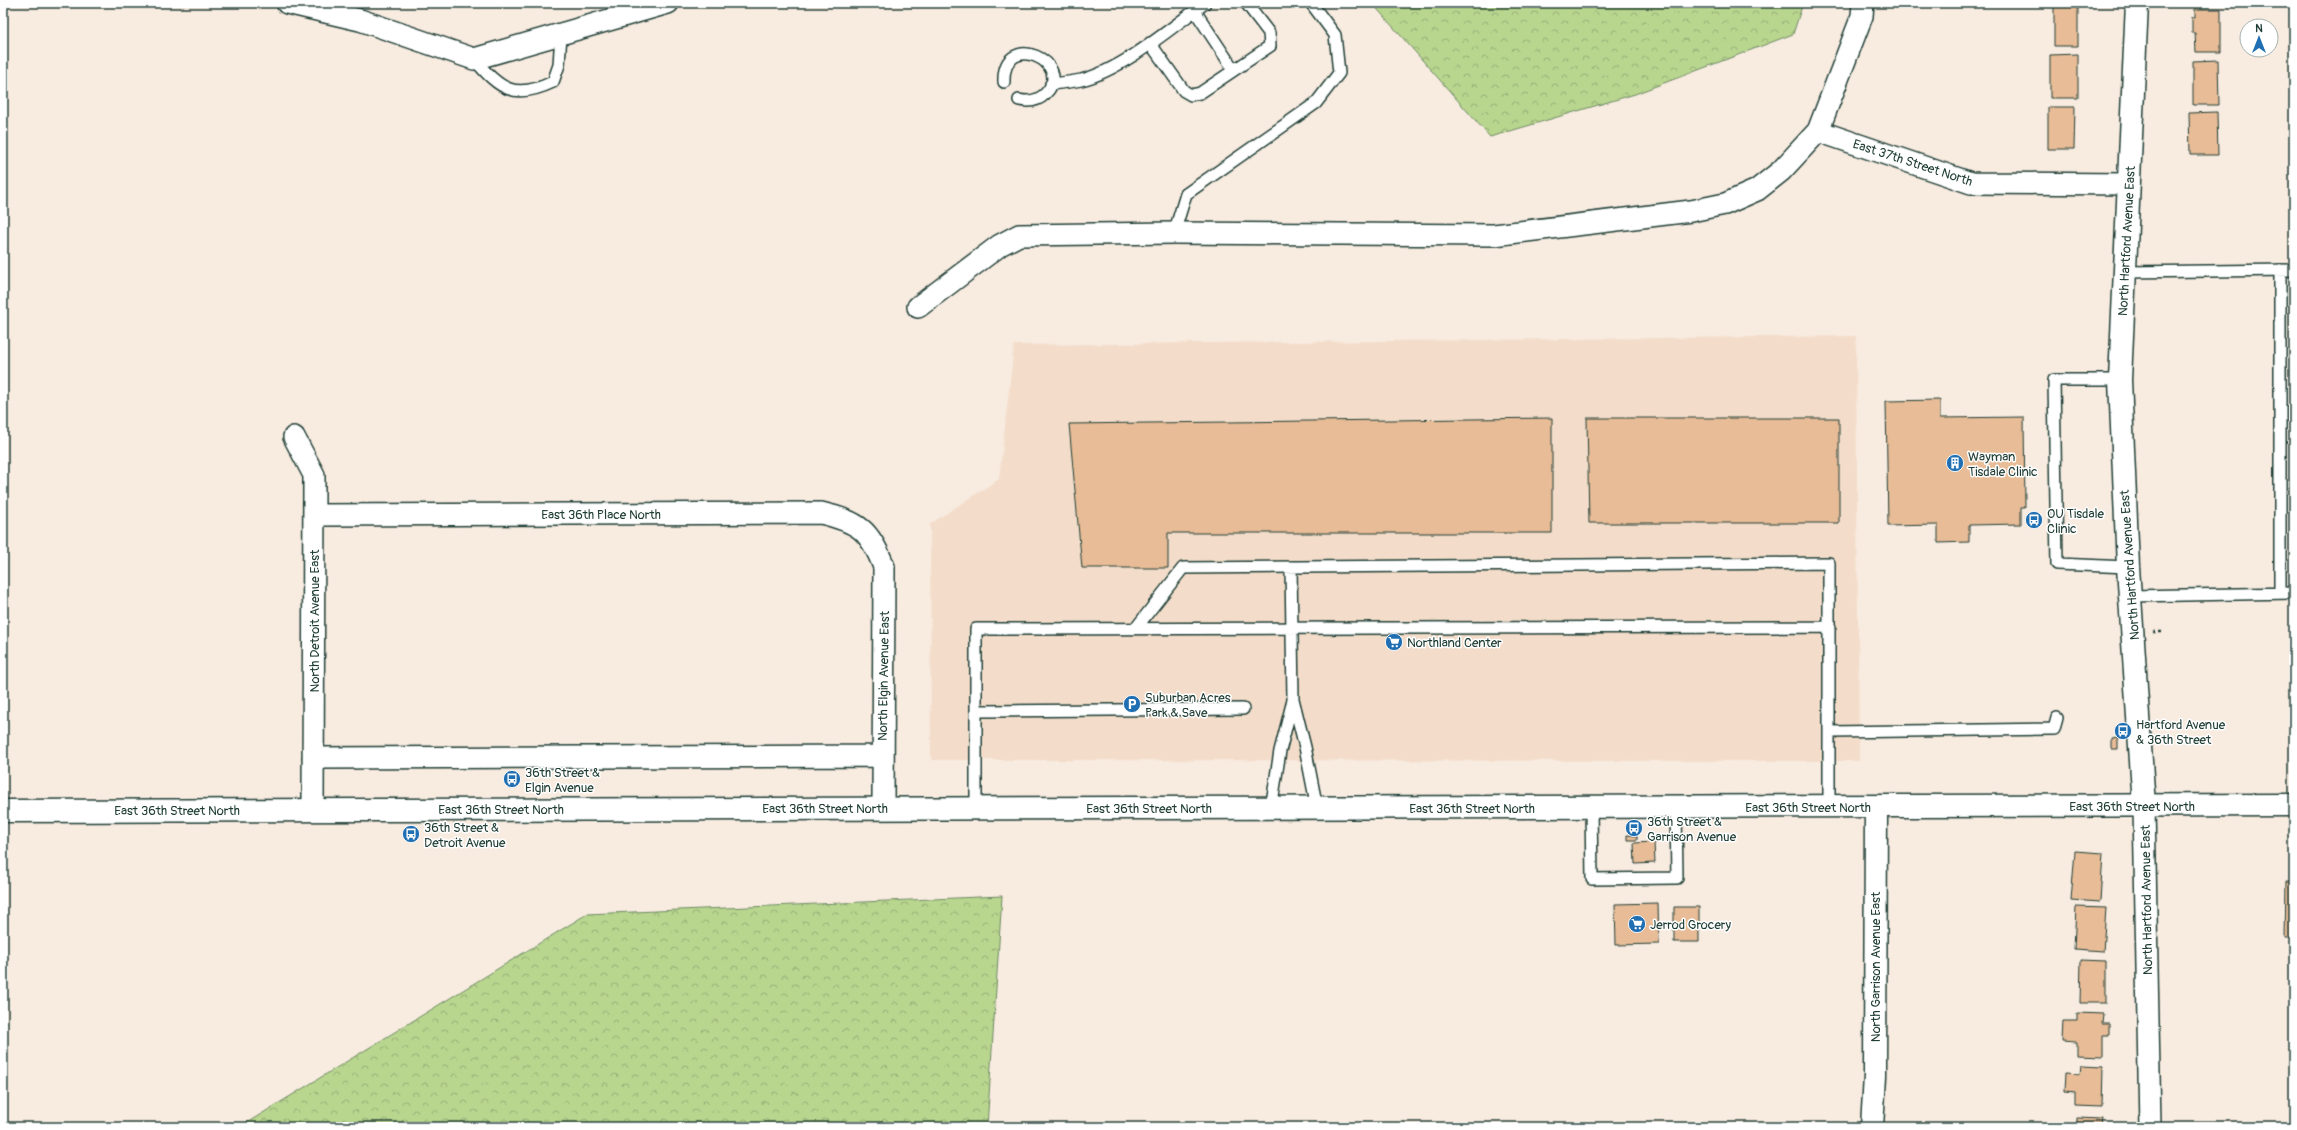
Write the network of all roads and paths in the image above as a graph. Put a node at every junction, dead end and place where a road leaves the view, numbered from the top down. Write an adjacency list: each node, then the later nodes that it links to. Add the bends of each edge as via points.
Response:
1 (286, 3): 11 (street, via 360,20)
2 (668, 3): 9 (street)
3 (1205, 3): 8 (lane)
4 (1246, 3): 12 (lane, via 1269,33 1270,46)
5 (1311, 3): 18 (lane, via 1335,35 1339,73 1316,103 1186,194)
6 (1863, 3): 16 (street, via 1862,16)
7 (2136, 3): 17 (main road, North Hartford Avenue East)
8 (1195, 11): 10 (lane); 12 (lane)
9 (561, 34): 11 (street); 11 (lane, via 559,65 553,82 534,91 514,91 491,79)
10 (1150, 43): 12 (lane, via 1184,91 1191,95 1200,93); 14 (lane, via 1110,68 1082,80)
11 (474, 60)
12 (1234, 70)
13 (1004, 82): 14 (lane, via 1006,67 1011,60 1017,56 1033,54 1046,62 1050,69)
14 (1051, 84): 15 (lane, via 1047,92 1035,100)
15 (1019, 100)
16 (1818, 131): 17 (street, East 37th Street North, via 1971,183); 18 (street, via 1781,171 1757,190 1725,204 1691,211 1494,235)
17 (2129, 184): 21 (main road, North Hartford Avenue East)
18 (1174, 233): 22 (street, via 1019,235 1000,245)
19 (2280, 270): 20 (lane); 21 (lane); 29 (lane)
20 (2294, 270)
21 (2124, 272): 23 (main road, North Hartford Avenue East)
22 (918, 307)
23 (2120, 380): 28 (main road, North Hartford Avenue East); 28 (lane, via 2054,380 2056,564)
24 (294, 438): 25 (street, North Detroit Avenue East, via 314,475)
25 (315, 515): 26 (street, East 36th Place North, via 821,513 845,519 863,530); 41 (street, North Detroit Avenue East)
26 (876, 546): 40 (street, North Elgin Avenue East, via 884,567)
27 (1291, 567): 32 (lane, via 1829,563); 33 (lane, via 1184,568); 34 (lane)
28 (2128, 567): 31 (main road, North Hartford Avenue East)
29 (2280, 593): 30 (lane); 31 (lane)
30 (2294, 593)
31 (2130, 596): 43 (main road, North Hartford Avenue East)
32 (1830, 627): 34 (lane); 39 (lane)
33 (1136, 628): 34 (lane); 37 (lane, via 976,629)
34 (1292, 629): 35 (lane)
35 (1293, 699): 48 (lane, via 1306,747); 51 (lane, via 1280,751)
36 (1243, 709): 37 (lane)
37 (976, 711): 47 (lane)
38 (2057, 718): 39 (lane, via 2054,730)
39 (1830, 732): 45 (lane)
40 (883, 756): 41 (street); 44 (street, North Elgin Avenue East)
41 (314, 758): 53 (street, North Detroit Avenue East)
42 (2294, 805): 43 (main road, East 36th Street North)
43 (2144, 806): 46 (main road, East 36th Street North); 55 (street, North Hartford Avenue East)
44 (883, 807): 47 (main road, East 36th Street North); 53 (main road, East 36th Street North)
45 (1829, 807): 46 (main road, East 36th Street North); 50 (main road, East 36th Street North)
46 (1876, 807): 54 (main road, North Garrison Avenue East, via 1875,1076)
47 (976, 808): 51 (main road, East 36th Street North)
48 (1317, 808): 49 (main road, East 36th Street North); 51 (main road, East 36th Street North)
49 (1591, 808): 50 (main road, East 36th Street North); 50 (lane, via 1592,879 1677,878)
50 (1676, 808)
51 (1271, 809)
52 (3, 810): 53 (main road, East 36th Street North)
53 (313, 810)
54 (1872, 1127)
55 (2150, 1127)

